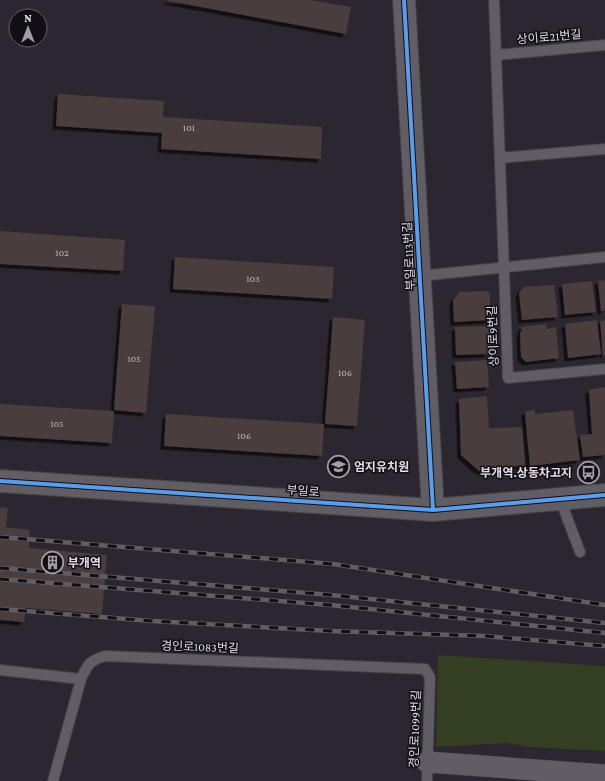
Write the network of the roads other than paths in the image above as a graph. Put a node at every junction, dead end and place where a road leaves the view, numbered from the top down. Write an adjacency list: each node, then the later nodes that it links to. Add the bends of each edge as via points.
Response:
1 (404, 0): 9 (street, 부일로113번길)
2 (494, 0): 4 (lane, 상이로9번길)
3 (605, 45): 4 (lane, 상이로21번길)
4 (496, 55): 6 (lane, 상이로9번길)
5 (605, 149): 6 (lane)
6 (500, 158): 8 (lane, 상이로9번길)
7 (605, 257): 8 (lane)
8 (504, 267): 9 (lane); 10 (lane, 상이로9번길, via 508,378)
9 (420, 276): 14 (street, 부일로113번길)
10 (605, 369)
11 (0, 481): 14 (street, 부일로)
12 (605, 495): 13 (street, 부일로)
13 (560, 499): 14 (street, 부일로); 15 (lane)
14 (433, 510)
15 (580, 552)
16 (0, 670): 18 (lane)
17 (430, 677): 18 (lane, 경인로1083번길, via 425,669 105,656 94,660 86,667); 19 (lane, 경인로1099번길)
18 (81, 679): 21 (lane, 경인로1083번길)
19 (427, 771): 20 (street)
20 (605, 775)
21 (53, 781)

